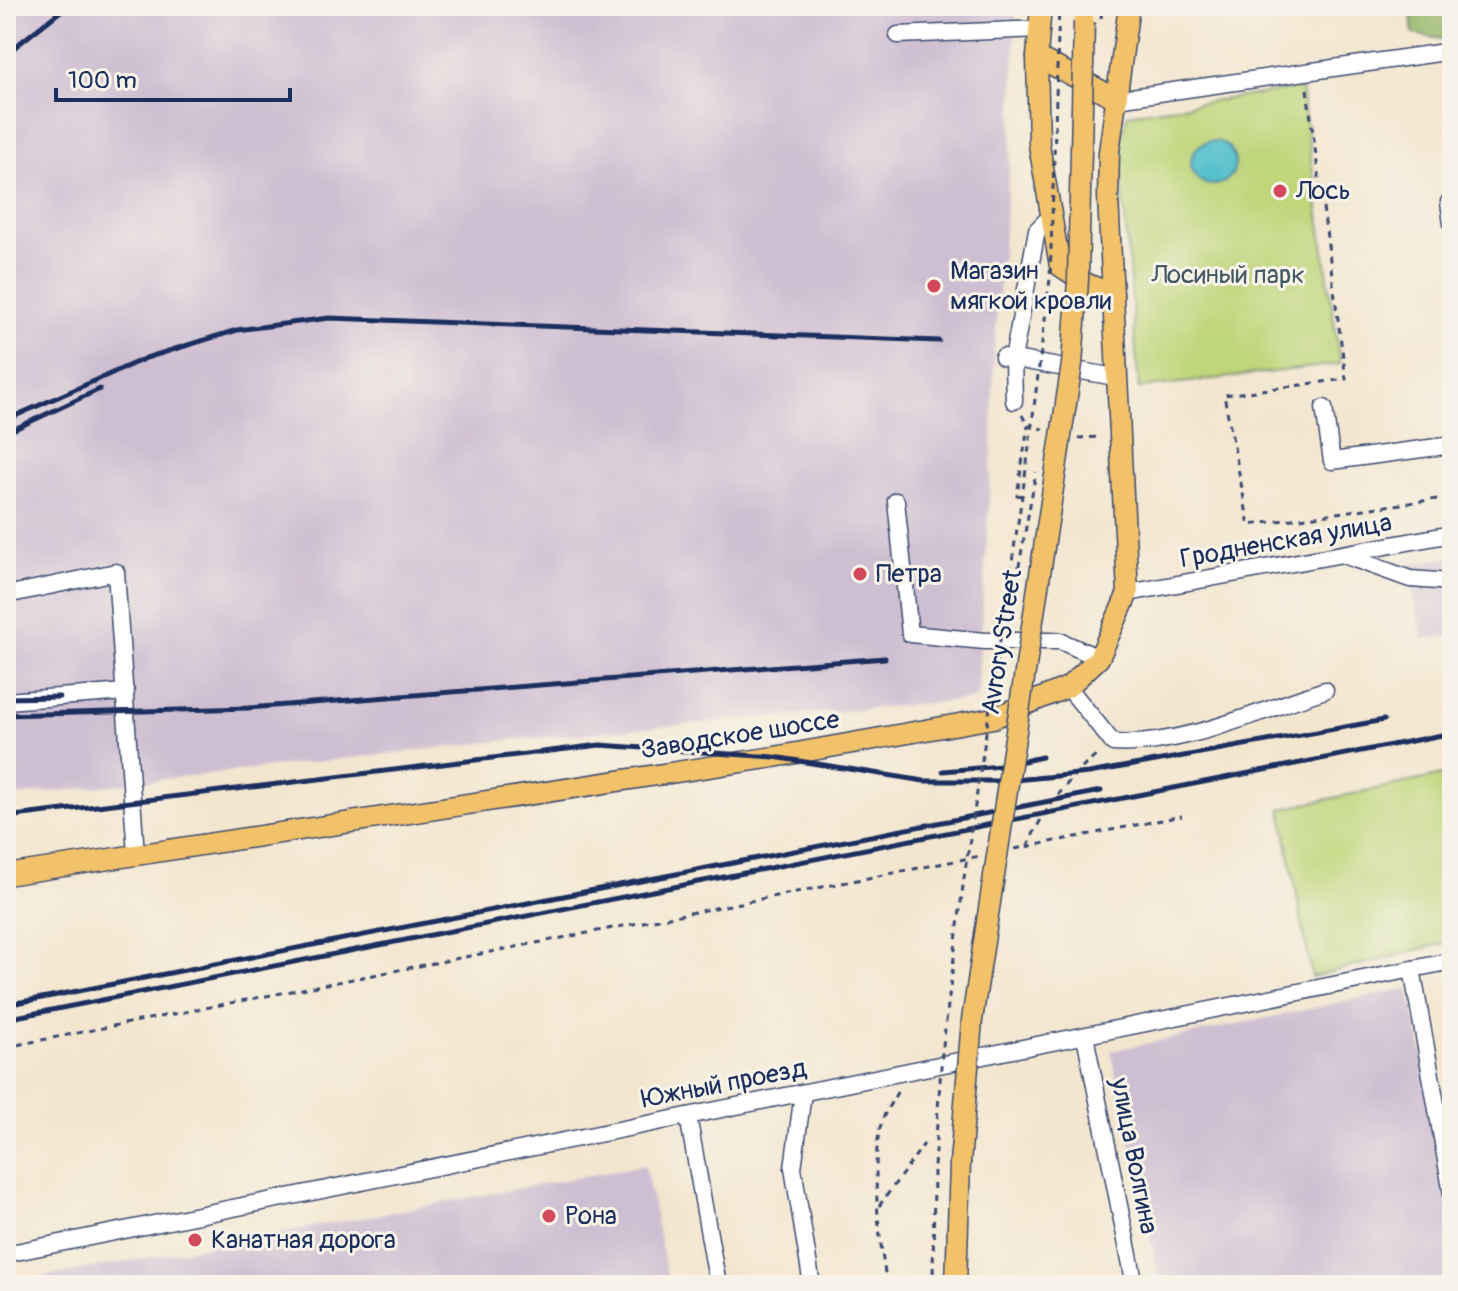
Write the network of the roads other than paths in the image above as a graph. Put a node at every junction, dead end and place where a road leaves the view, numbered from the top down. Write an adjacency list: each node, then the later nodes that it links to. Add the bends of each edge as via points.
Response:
1 (1041, 6): 4 (main road)
2 (1129, 6): 8 (main road, Заводское шоссе)
3 (1085, 14): 40 (main road, Avrory Street, bridge, via 1072,364 972,1020)
4 (1040, 29): 5 (street); 7 (main road)
5 (898, 35)
6 (1452, 51): 8 (street)
7 (1037, 57): 8 (main road); 10 (main road, via 1039,145)
8 (1117, 99): 12 (main road, Заводское шоссе, via 1108,167)
9 (1449, 202): 11 (street)
10 (1050, 217): 12 (main road, via 1060,266); 13 (street, via 1037,230)
11 (1452, 224)
12 (1113, 294): 14 (main road, Заводское шоссе)
13 (1007, 358): 14 (street); 15 (street)
14 (1115, 377): 22 (main road, Заводское шоссе)
15 (1014, 401)
16 (1324, 408): 17 (street, via 1332,461)
17 (1452, 445)
18 (896, 501): 24 (street, via 910,634 1060,641)
19 (1452, 534): 20 (street, Гродненская улица)
20 (1343, 555): 21 (street, via 1410,579); 22 (street, Гродненская улица)
21 (1452, 582)
22 (1128, 593): 24 (main road, Заводское шоссе)
23 (6, 595): 27 (street, via 116,572)
24 (1099, 658): 25 (main road, Заводское шоссе)
25 (1068, 687): 26 (street, via 1113,743 1135,745); 29 (main road, Заводское шоссе, via 993,718 962,724)
26 (1325, 690)
27 (126, 692): 28 (street); 29 (street)
28 (6, 701)
29 (136, 854): 30 (main road, Заводское шоссе)
30 (6, 875)
31 (1452, 961): 32 (street, Южный проезд)
32 (1412, 969): 33 (street, Южный проезд); 36 (street)
33 (1085, 1036): 34 (street, Южный проезд); 41 (street, улица Волгина)
34 (803, 1093): 35 (street, Южный проезд); 39 (street, via 793,1168)
35 (688, 1116): 37 (street, Южный проезд); 38 (street)
36 (1452, 1194)
37 (6, 1254)
38 (718, 1285)
39 (812, 1285)
40 (956, 1285)
41 (1135, 1285)

